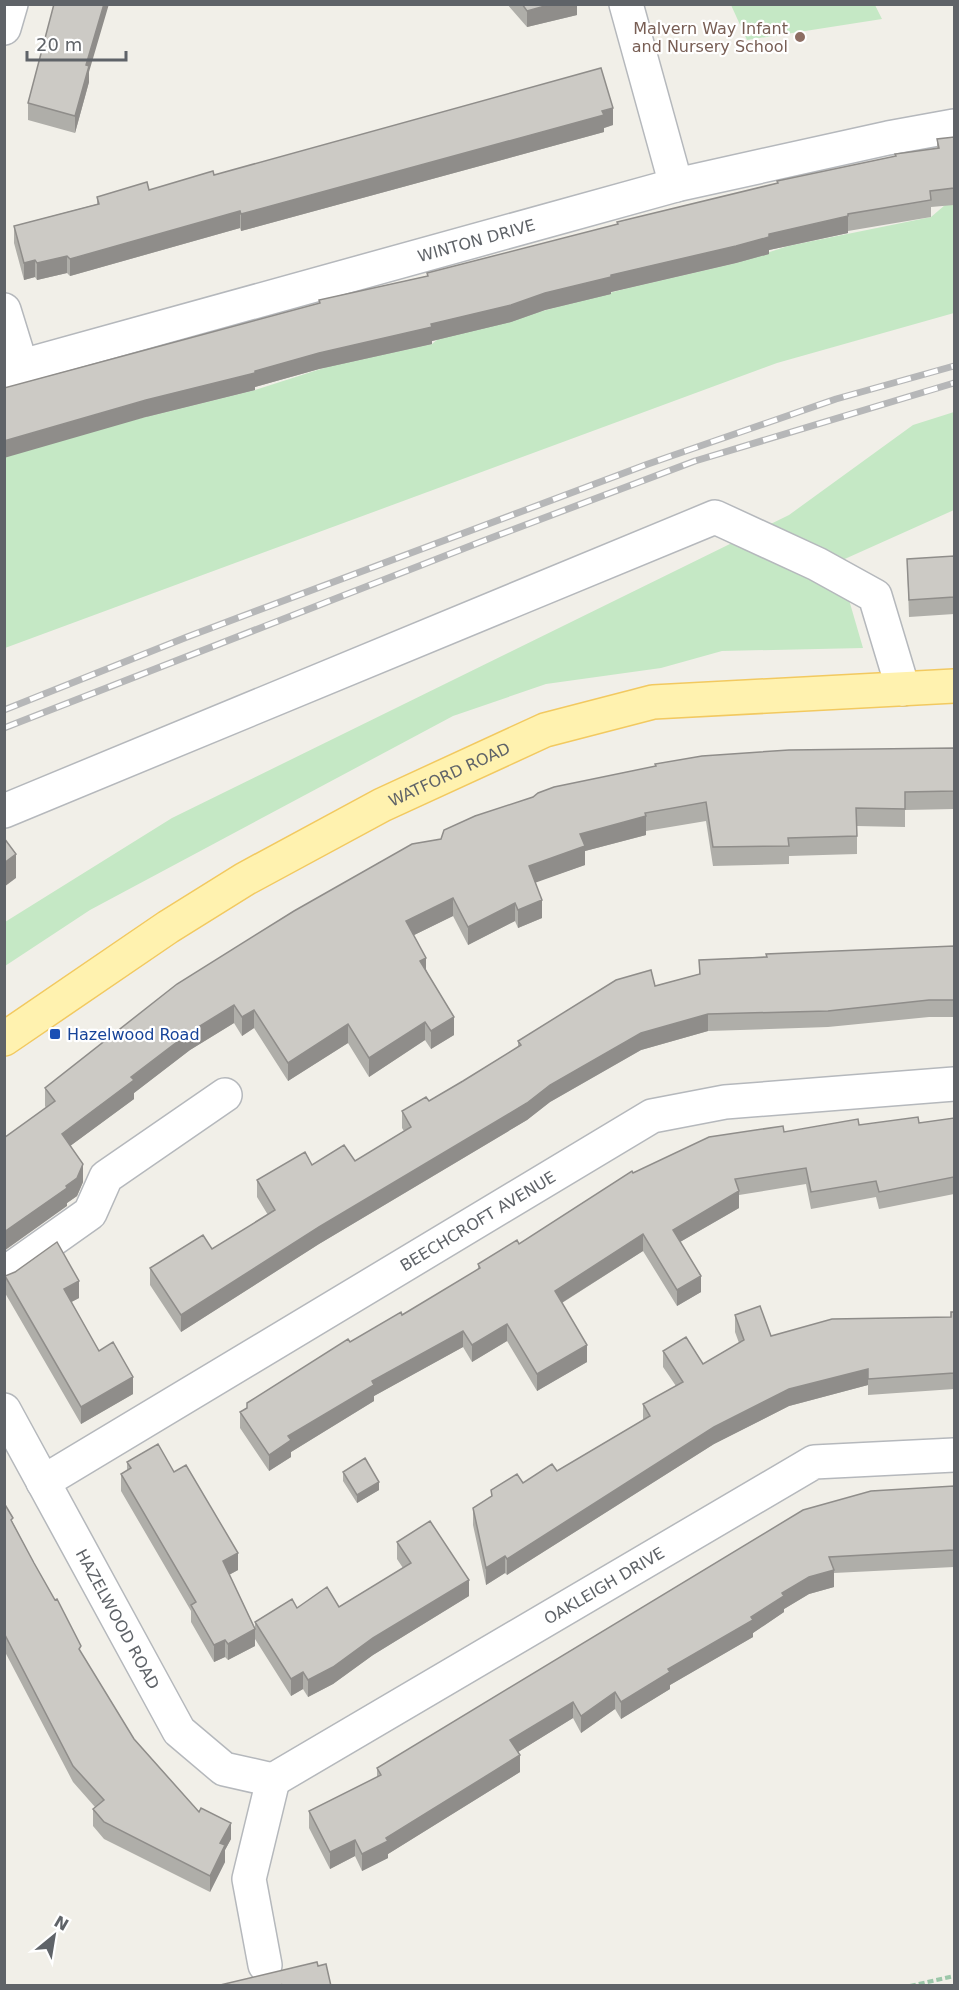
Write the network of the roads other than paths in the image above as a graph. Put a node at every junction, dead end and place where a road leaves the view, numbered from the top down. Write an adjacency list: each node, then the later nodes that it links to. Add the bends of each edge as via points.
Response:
1 (10, 4): 3 (street)
2 (626, 4): 5 (street)
3 (4, 28)
4 (954, 126): 5 (street, WINTON DRIVE)
5 (676, 185): 7 (street, WINTON DRIVE)
6 (4, 310): 7 (street)
7 (13, 368)
8 (954, 686): 9 (main road, WATFORD ROAD)
9 (903, 689): 10 (street, via 875,596 817,564 715,517); 11 (main road, WATFORD ROAD, via 653,702 544,730 382,805 245,879)
10 (4, 811)
11 (4, 1039)
12 (954, 1084): 17 (street, BEECHCROFT AVENUE, via 726,1102 652,1116)
13 (225, 1095): 14 (street, via 106,1177 90,1213)
14 (4, 1274)
15 (4, 1410): 17 (street, HAZELWOOD ROAD)
16 (954, 1455): 18 (street, OAKLEIGH DRIVE, via 814,1462)
17 (43, 1482): 18 (street, HAZELWOOD ROAD, via 179,1731 224,1769)
18 (273, 1780): 19 (street, via 249,1879)
19 (265, 1965)

